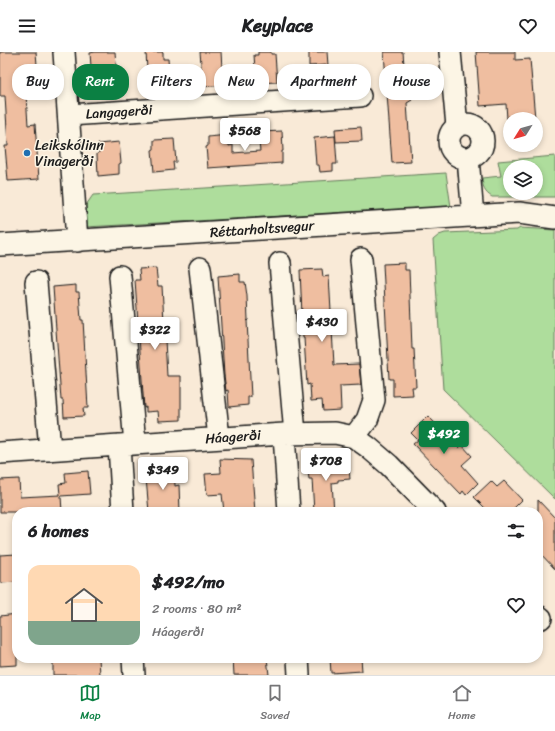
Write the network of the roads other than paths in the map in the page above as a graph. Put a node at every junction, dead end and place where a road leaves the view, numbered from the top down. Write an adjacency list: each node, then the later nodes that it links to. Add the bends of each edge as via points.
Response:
1 (64, 52): 4 (street, Langagerði)
2 (450, 52): 7 (street, via 457,126 473,126 483,138 478,154 468,158)
3 (299, 100): 4 (street, Langagerði)
4 (68, 115): 9 (street, Langagerði)
5 (555, 202): 6 (street, Réttarholtsvegur)
6 (519, 213): 7 (street, Réttarholtsvegur); 8 (street, Réttarholtsvegur)
7 (472, 216): 9 (street, Réttarholtsvegur)
8 (555, 218)
9 (77, 241): 10 (street, Réttarholtsvegur)
10 (1, 246)
11 (361, 260): 17 (street, via 374,400 367,420)
12 (280, 263): 16 (street)
13 (200, 268): 18 (street)
14 (120, 276): 19 (street)
15 (36, 282): 20 (street)
16 (290, 434): 17 (street, Háagerði, via 336,433); 18 (street, Háagerði); 23 (street)
17 (354, 437): 24 (street, Háagerði, via 389,465)
18 (219, 438): 19 (street, Háagerði)
19 (127, 444): 20 (street, Háagerði); 22 (street)
20 (50, 450): 21 (street, Háagerði)
21 (0, 453)
22 (123, 507)
23 (289, 507)
24 (431, 507)
25 (133, 663): 27 (street)
26 (298, 663): 28 (street)
27 (134, 675)
28 (299, 675)

